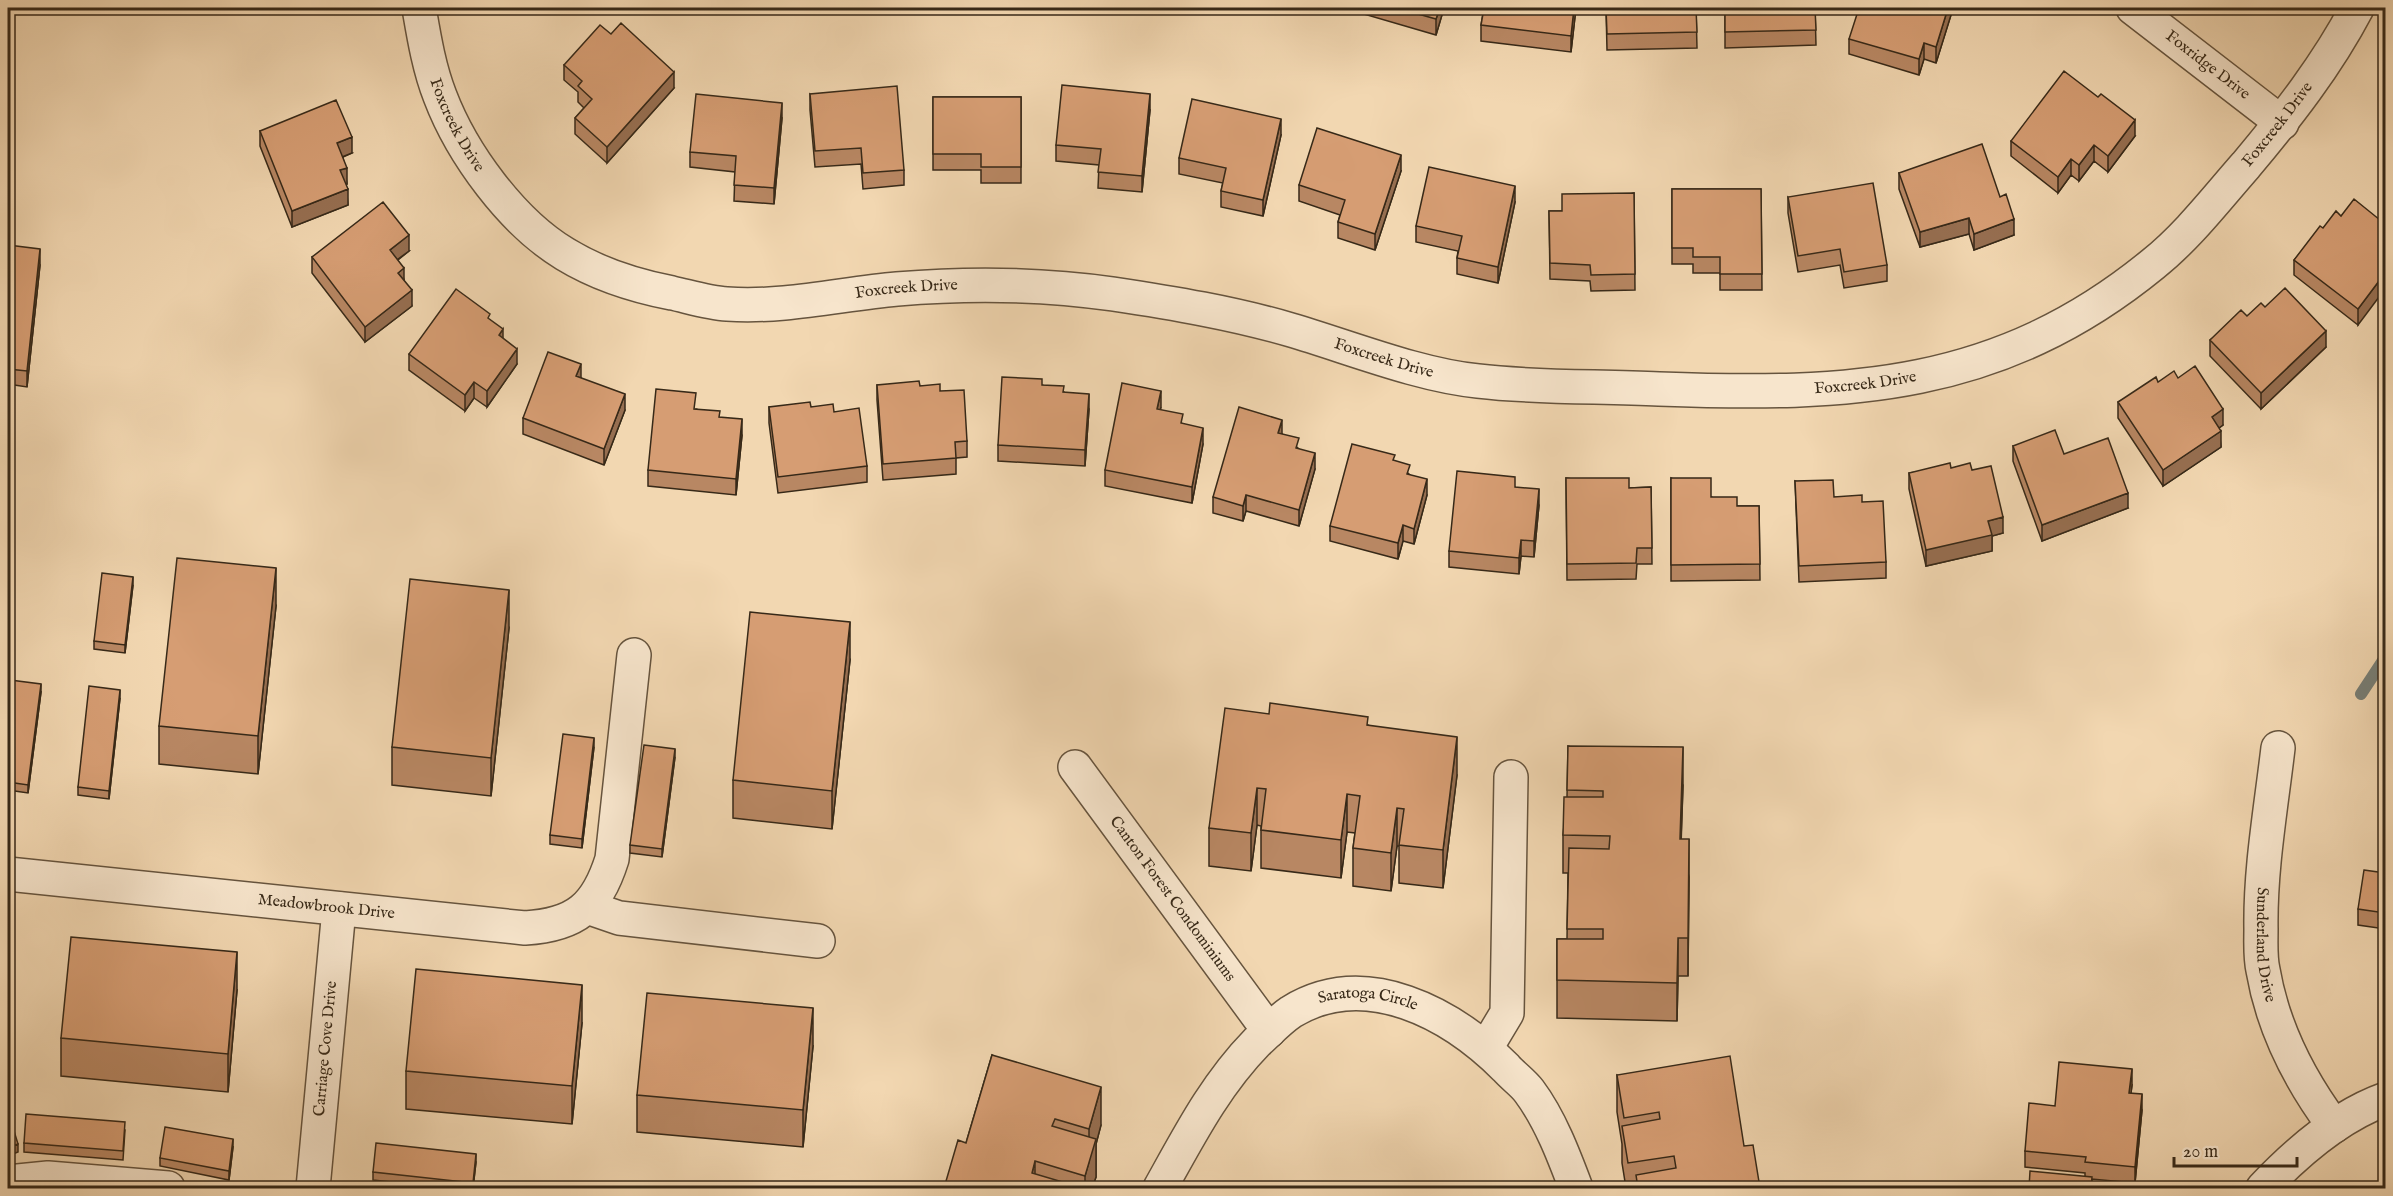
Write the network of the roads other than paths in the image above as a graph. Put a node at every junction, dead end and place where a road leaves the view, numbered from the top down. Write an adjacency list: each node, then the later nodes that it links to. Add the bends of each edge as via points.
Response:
1 (419, 8): 4 (street, Foxcreek Drive, via 440,96 477,165 503,201 568,256 641,287 726,304 993,285 1106,293 1222,312 1474,381 1790,392 1863,388 1921,378 1994,357 2053,332 2157,261 2200,219)
2 (2133, 8): 4 (street, Foxridge Drive)
3 (2357, 8): 4 (street, Foxcreek Drive, via 2333,54)
4 (2282, 123)
5 (634, 655): 10 (street, Meadowbrook Drive, via 612,860 603,886)
6 (2278, 748): 16 (street, Sunderland Drive, via 2260,890 2262,968 2287,1052 2311,1096)
7 (1075, 767): 13 (street, Canton Forest Condominiums)
8 (1510, 777): 14 (street, via 1507,1013)
9 (8, 874): 11 (street, Meadowbrook Drive)
10 (587, 907): 11 (street, Meadowbrook Drive, via 544,927 525,928); 12 (street, via 619,918)
11 (339, 909): 19 (street, Carriage Cove Drive)
12 (818, 941)
13 (1269, 1031): 14 (street, Saratoga Circle, via 1291,1012 1314,1002 1372,994 1421,1007); 20 (street, Saratoga Circle, via 1211,1096)
14 (1486, 1048): 21 (street, Saratoga Circle, via 1528,1091 1564,1155)
15 (2385, 1099): 16 (street)
16 (2334, 1126): 22 (street, via 2289,1161)
17 (8, 1182): 18 (street, via 48,1178)
18 (168, 1188)
19 (314, 1188)
20 (1160, 1188)
21 (1576, 1188)
22 (2263, 1188)

